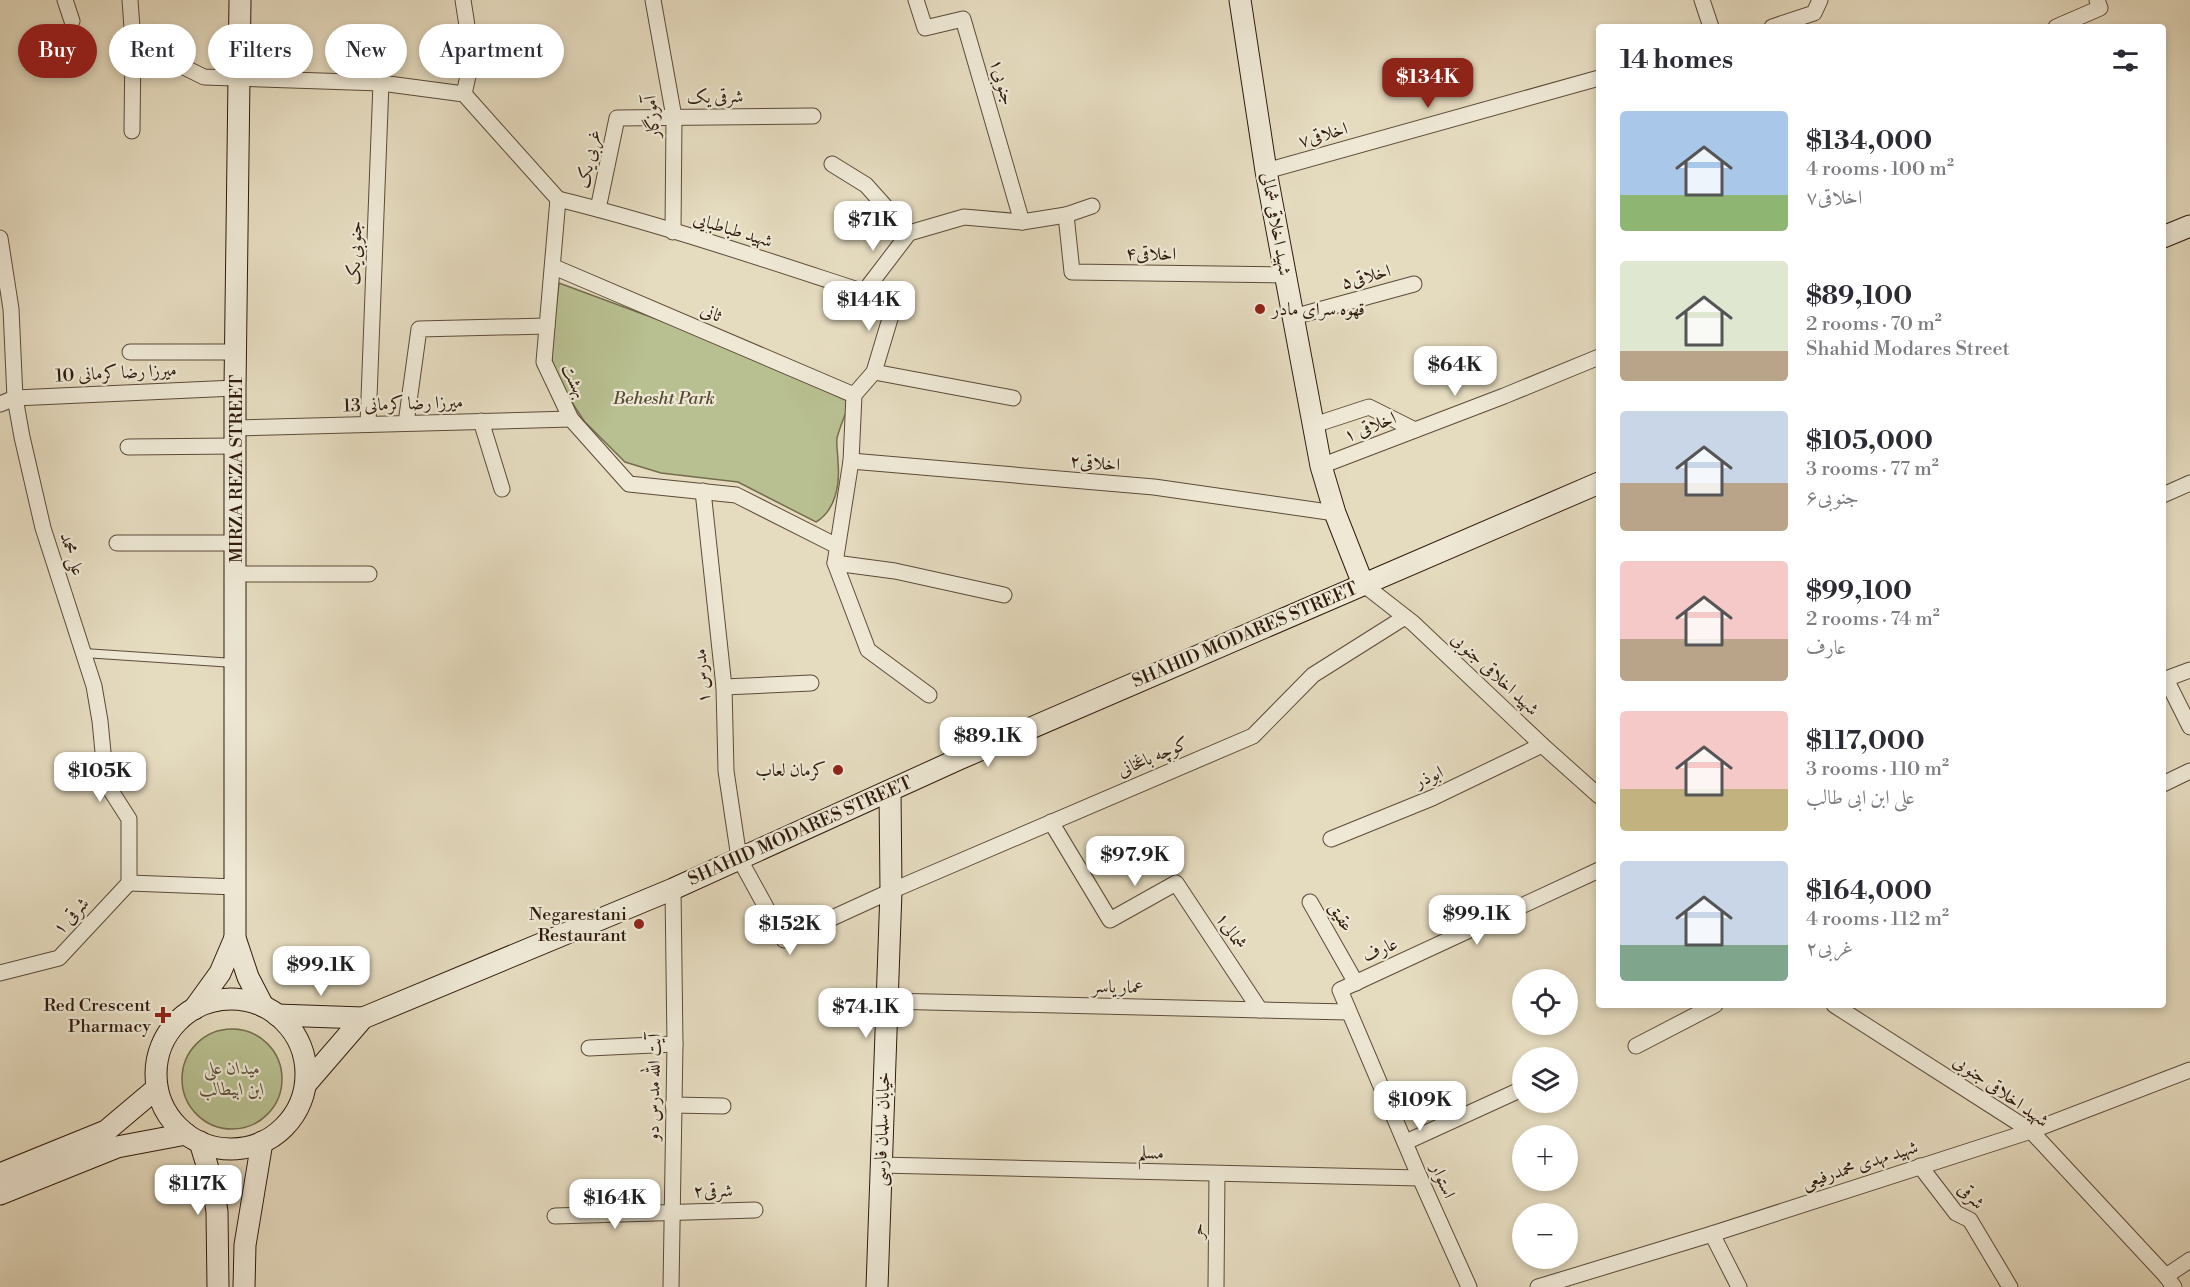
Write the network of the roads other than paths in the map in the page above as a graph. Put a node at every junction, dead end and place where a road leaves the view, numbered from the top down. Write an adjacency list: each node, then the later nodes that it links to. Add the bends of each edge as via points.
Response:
1 (65, 0): 11 (street)
2 (130, 0): 12 (street)
3 (240, 0): 18 (main road, MIRZA REZA STREET)
4 (463, 0): 21 (street, via 472,58)
5 (653, 0): 23 (street, آموزگار)
6 (916, 0): 32 (street, جنوبی۱, via 925,28 963,19)
7 (1240, 0): 27 (main road, شهید اخلاقی شمالی)
8 (1702, 0): 13 (street)
9 (1820, 0): 14 (street, via 1814,14)
10 (2097, 0): 15 (street, via 2100,8)
11 (72, 21)
12 (132, 24)
13 (1710, 24)
14 (1782, 24)
15 (2063, 24)
16 (196, 73): 18 (street)
17 (133, 78): 25 (street)
18 (238, 79): 20 (street); 46 (main road, MIRZA REZA STREET)
19 (1596, 79): 27 (street, اخلاقی۷)
20 (381, 83): 21 (street); 57 (street, جنوبی یک)
21 (464, 94): 28 (street)
22 (813, 116): 23 (street, شرقی یک)
23 (674, 117): 24 (street, شرقی یک); 34 (street, آموزگار)
24 (617, 118): 30 (street, غربی یک)
25 (132, 132)
26 (832, 164): 35 (street, via 866,185)
27 (1266, 171): 39 (main road, شهید اخلاقی شمالی)
28 (558, 199): 30 (street, شهید طباطبایی); 38 (street, بهشت)
29 (1092, 206): 31 (street)
30 (598, 209): 34 (street, شهید طباطبایی)
31 (1066, 215): 32 (street); 39 (street, اخلاقی۴, via 1072,272)
32 (1022, 222): 35 (street, via 964,217)
33 (2190, 226): 36 (main road)
34 (673, 232): 41 (street, شهید طباطبایی)
35 (909, 233): 41 (street)
36 (2166, 236)
37 (0, 238): 42 (street, علی محمد)
38 (554, 267): 44 (street, بهشت); 50 (street, ثانی)
39 (1286, 275): 43 (main road, شهید اخلاقی شمالی)
40 (1414, 284): 43 (street, اخلاقی۵)
41 (864, 292): 48 (street, شهید طباطبایی, via 895,302)
42 (5, 310): 51 (street, علی محمد, via 14,345)
43 (1293, 317): 58 (main road, شهید اخلاقی شمالی)
44 (547, 326): 54 (street, بهشت, via 544,362); 56 (street, via 419,329)
45 (130, 352): 46 (street)
46 (235, 352): 49 (main road, MIRZA REZA STREET)
47 (1596, 358): 59 (street, اخلاقی ۱)
48 (874, 372): 50 (street); 52 (street)
49 (235, 388): 51 (street, میرزا رضا کرمانی 10); 60 (main road, MIRZA REZA STREET)
50 (854, 395): 62 (street)
51 (15, 398): 53 (street, میرزا رضا کرمانی 10); 79 (street, علی محمد, via 43,528)
52 (1013, 398)
53 (0, 404)
54 (572, 419): 55 (street, میرزا رضا کرمانی 13); 67 (street, بهشت, via 629,484)
55 (481, 421): 56 (street, میرزا رضا کرمانی 13); 66 (street)
56 (406, 423): 57 (street, میرزا رضا کرمانی 13)
57 (368, 424): 60 (street, میرزا رضا کرمانی 13)
58 (1314, 425): 59 (street, via 1370,407); 63 (main road, شهید اخلاقی شمالی)
59 (1415, 430): 63 (street, اخلاقی ۱)
60 (235, 437): 61 (street, میرزا رضا کرمانی 13); 71 (main road, MIRZA REZA STREET)
61 (128, 447)
62 (851, 461): 69 (street, اخلاقی۲, via 1154,487); 72 (street)
63 (1322, 466): 69 (main road, شهید اخلاقی شمالی)
64 (2190, 483): 68 (street)
65 (1596, 484): 76 (main road, SHAHID MODARES STREET)
66 (502, 489)
67 (703, 491): 72 (street, بهشت, via 736,495); 85 (street, مدرس ۱)
68 (2167, 493)
69 (1335, 513): 76 (main road, شهید اخلاقی شمالی)
70 (117, 543): 71 (street)
71 (236, 543): 74 (main road, MIRZA REZA STREET)
72 (837, 546): 73 (street)
73 (836, 563): 77 (street, via 895,571); 86 (street, via 868,650)
74 (236, 574): 75 (street); 80 (main road, MIRZA REZA STREET)
75 (369, 574)
76 (1363, 584): 78 (street, شهید اخلاقی جنوبی); 91 (main road, SHAHID MODARES STREET)
77 (1004, 595)
78 (1405, 617): 88 (street, شهید اخلاقی جنوبی); 93 (street, کوچه باغخانی, via 1313,675 1253,735)
79 (84, 653): 80 (lane); 97 (street, علی محمد, via 100,721 106,783 129,819)
80 (236, 663): 98 (main road, MIRZA REZA STREET)
81 (2190, 670): 82 (street)
82 (2166, 679)
83 (811, 683): 85 (street)
84 (2166, 684): 87 (street)
85 (724, 687): 95 (street, مدرس ۱, via 726,771)
86 (929, 695)
87 (2190, 727)
88 (1542, 745): 92 (street, شهید اخلاقی جنوبی); 94 (street, ابوذر, via 1432,798)
89 (2190, 771): 90 (street)
90 (2166, 783)
91 (890, 791): 95 (main road, SHAHID MODARES STREET); 100 (main road, خیابان سلمان فارسی)
92 (1596, 793)
93 (1051, 822): 100 (street, کوچه باغخانی); 111 (street, شمالی۱, via 1110,920 1176,883)
94 (1331, 839)
95 (739, 858): 99 (main road, SHAHID MODARES STREET); 100 (street, کوچه باغخانی, via 784,940)
96 (1596, 871): 104 (street, عارف)
97 (129, 883): 98 (street); 103 (street, شرقی ۱, via 59,958)
98 (236, 887): 102 (main road, MIRZA REZA STREET)
99 (673, 889): 113 (main road, SHAHID MODARES STREET); 114 (street, آیت الله مدرس دو)
100 (891, 891): 106 (main road, خیابان سلمان فارسی)
101 (1310, 902): 104 (street, عقیق)
102 (235, 938): 109 (main road, via 220,973); 110 (main road, via 248,977)
103 (0, 973)
104 (1356, 982): 105 (street, عارف)
105 (1340, 990): 112 (street, استوار)
106 (887, 1001): 111 (street, عمار یاسر); 127 (main road, خیابان سلمان فارسی)
107 (1709, 1008): 115 (street)
108 (1839, 1008): 123 (street, شهید اخلاقی جنوبی)
109 (194, 1009): 110 (main road, via 228,999 252,1002); 119 (main road, via 173,1026 160,1049)
110 (270, 1010): 113 (main road); 118 (main road, via 289,1025 303,1053)
111 (1260, 1010): 112 (street, عمار یاسر)
112 (1348, 1012): 126 (street, استوار)
113 (363, 1018): 118 (main road)
114 (675, 1044): 116 (street); 121 (street, آیت الله مدرس دو)
115 (1636, 1046)
116 (589, 1048)
117 (2190, 1070): 123 (street, شهید مهدی محمدرفیعی)
118 (306, 1084): 125 (main road, via 296,1112 276,1134)
119 (157, 1088): 124 (main road, via 167,1114); 129 (main road, via 106,1131)
120 (1512, 1094): 126 (street)
121 (673, 1105): 122 (street); 134 (street, آیت الله مدرس دو)
122 (723, 1106)
123 (2031, 1131): 128 (street, شهید مهدی محمدرفیعی); 138 (street, شهید اخلاقی جنوبی)
124 (193, 1138): 125 (main road, via 220,1148 242,1148); 132 (main road, via 117,1147); 139 (main road, via 213,1185)
125 (262, 1142): 140 (main road, via 245,1245)
126 (1406, 1142): 131 (street, استوار)
127 (880, 1165): 130 (street, مسلم); 142 (main road, خیابان سلمان فارسی)
128 (1920, 1166): 136 (street, شهید مهدی محمدرفیعی); 147 (street, شرقی, via 1956,1213 1970,1220)
129 (0, 1174)
130 (1217, 1174): 131 (street, مسلم); 143 (street, حر)
131 (1420, 1178): 144 (street, استوار)
132 (0, 1194)
133 (755, 1210): 134 (street, شرقی۲)
134 (672, 1211): 135 (street, شرقی۲); 141 (street, آیت الله مدرس دو)
135 (555, 1216)
136 (1712, 1234): 145 (street, شهید مهدی محمدرفیعی); 146 (street)
137 (2190, 1260): 138 (street)
138 (2170, 1281)
139 (218, 1287)
140 (244, 1287)
141 (671, 1287)
142 (877, 1287)
143 (1216, 1287)
144 (1469, 1287)
145 (1538, 1287)
146 (1739, 1287)
147 (2010, 1287)

